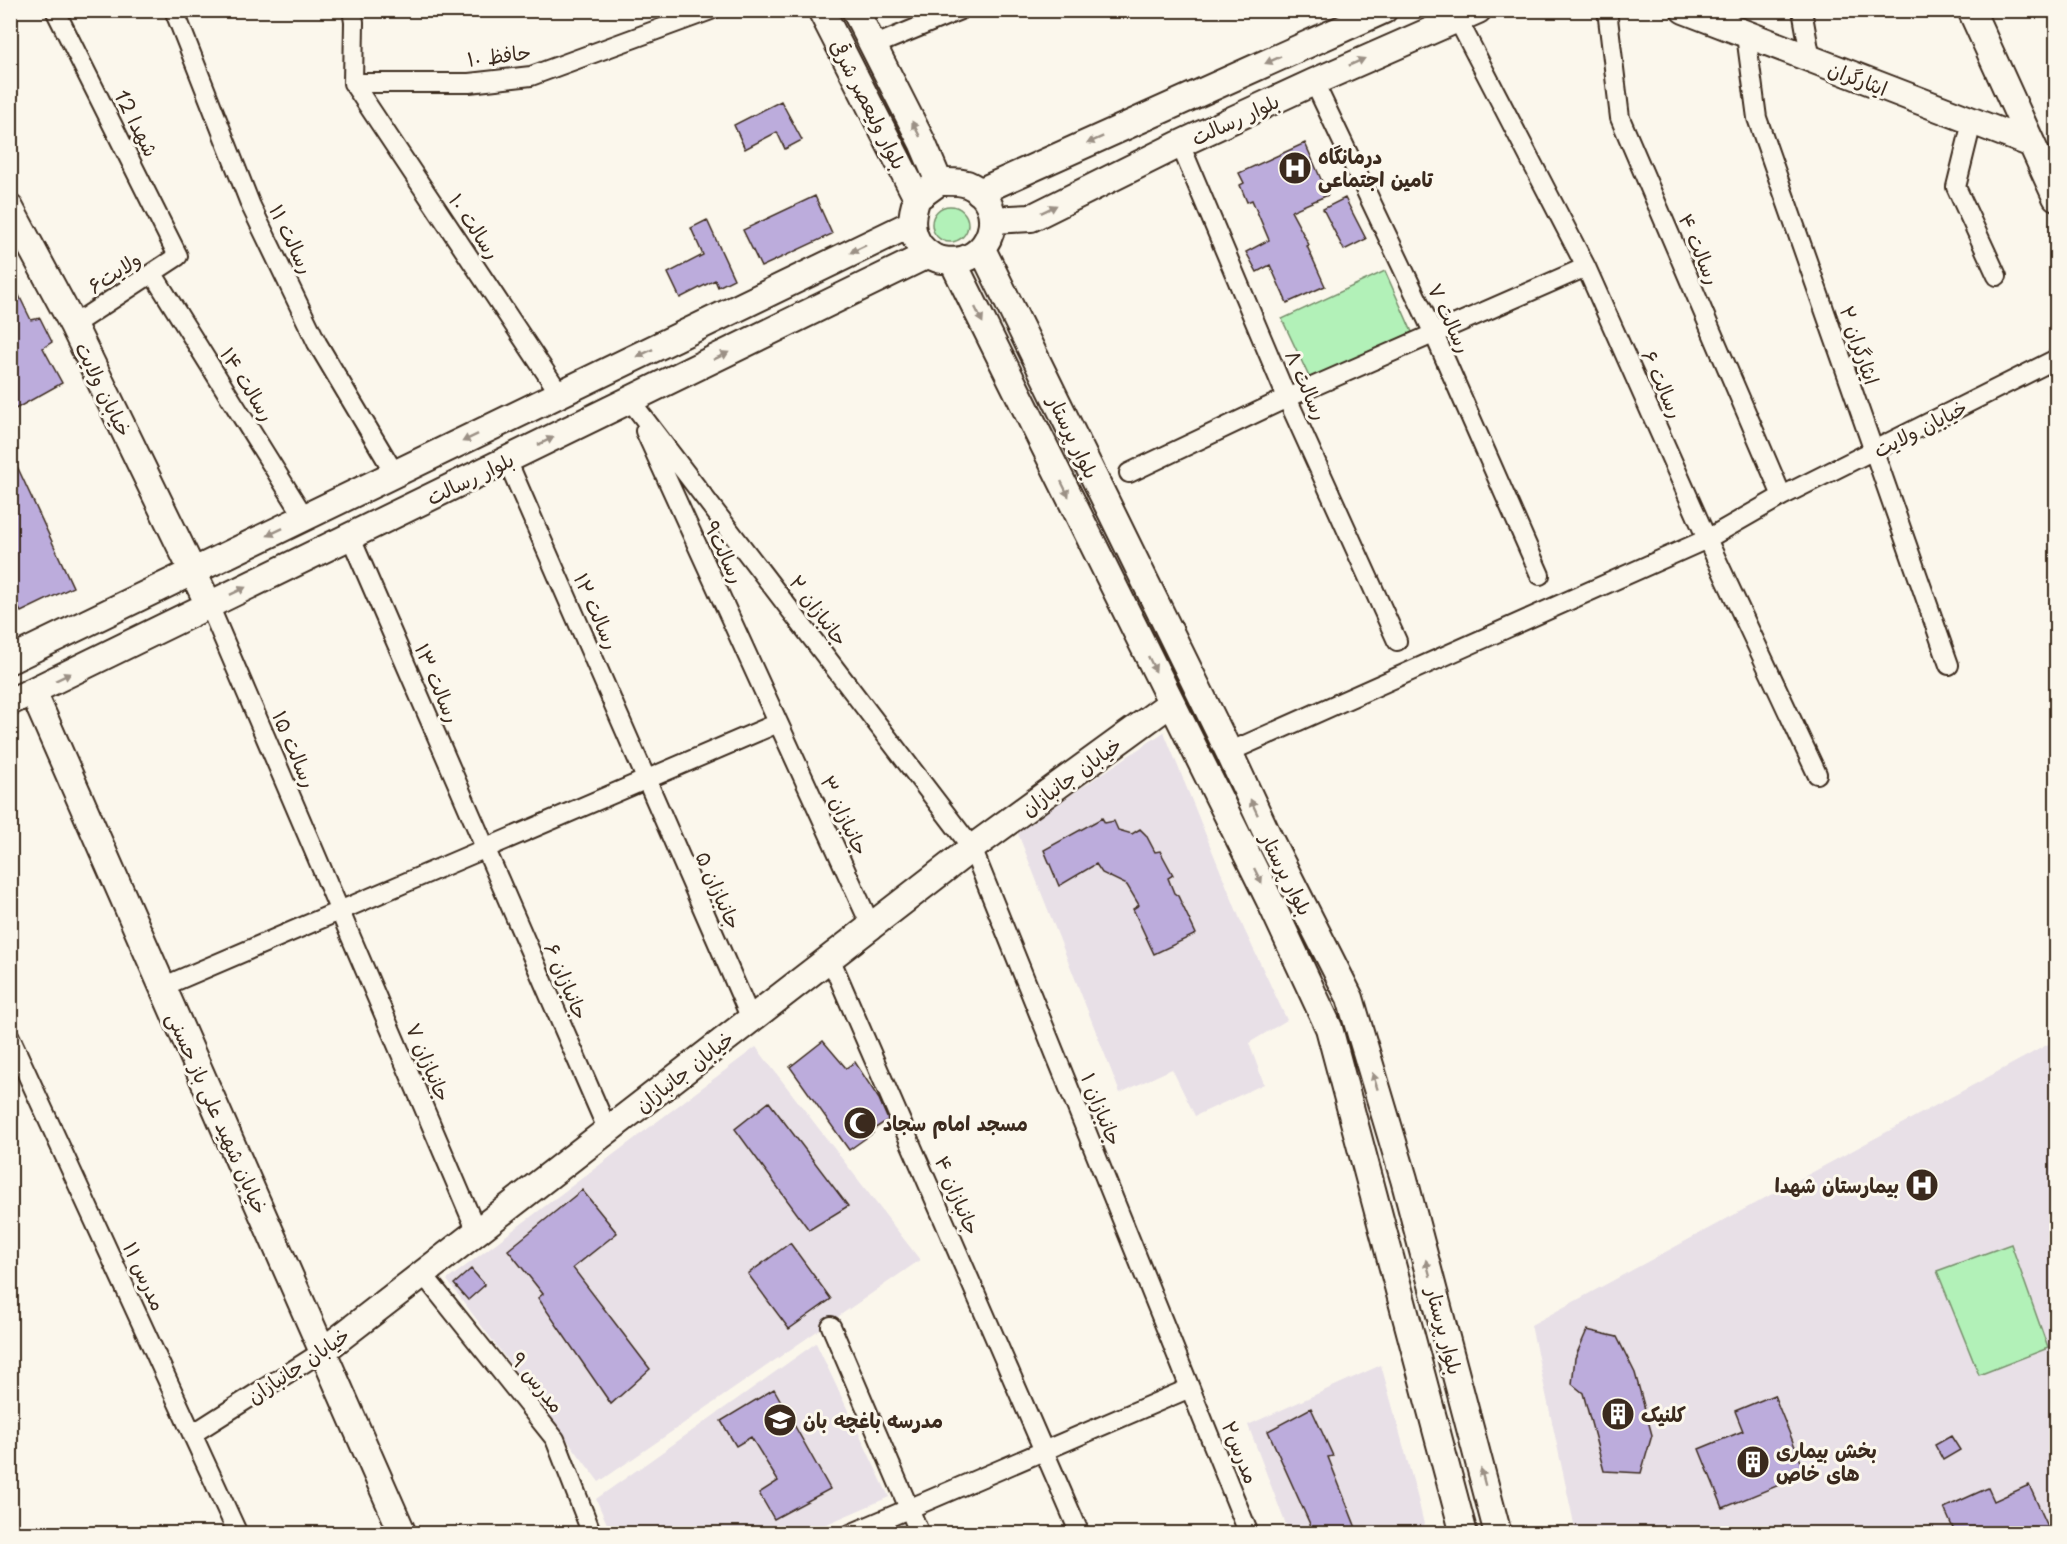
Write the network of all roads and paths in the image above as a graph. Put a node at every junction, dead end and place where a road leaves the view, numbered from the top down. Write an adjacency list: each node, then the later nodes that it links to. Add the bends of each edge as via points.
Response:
1 (55, 10): 30 (street, شهدا 12)
2 (174, 10): 44 (street, رسالت ۱۱, via 261,227 317,343)
3 (352, 10): 18 (street)
4 (711, 10): 18 (street, حافظ ۱۰, via 531,76 469,82)
5 (820, 10): 25 (main road, بلوار ولیعصر شرقی)
6 (855, 10): 15 (main road, بلوار ولیعصر شرقی)
7 (960, 10): 15 (street)
8 (1384, 10): 24 (main road, بلوار رسالت, one-way to 24)
9 (1607, 10): 45 (street, رسالت ۴, via 1620,118)
10 (1802, 10): 16 (street)
11 (1971, 10): 21 (main road)
12 (1697, 13): 14 (main road, ایثارگران)
13 (1467, 14): 17 (main road, بلوار رسالت, one-way to 13); 32 (street, رسالت ۶)
14 (1746, 34): 16 (main road, ایثارگران); 41 (street, ایثارگران ۲, via 1757,118)
15 (873, 46): 22 (main road, بلوار ولیعصر شرقی, one-way to 15)
16 (1811, 60): 19 (main road, ایثارگران)
17 (1314, 82): 20 (main road, بلوار رسالت); 36 (street, رسالت ۷)
18 (353, 83): 38 (street, رسالت ۱۰)
19 (1972, 122): 21 (main road, ایثارگران); 34 (street, via 1956,187)
20 (1180, 144): 27 (main road, بلوار رسالت, one-way to 20, via 1031,218); 39 (street, رسالت ۸)
21 (2032, 144): 23 (main road)
22 (939, 182): 24 (main road, via 965,183); 25 (main road)
23 (2053, 184)
24 (979, 192): 27 (main road, via 989,205)
25 (917, 198): 28 (main road)
26 (10, 208): 35 (main road, خیابان ولایت)
27 (992, 220): 29 (main road, via 990,236)
28 (911, 224): 31 (main road, via 924,251); 38 (main road, بلوار رسالت, one-way to 38)
29 (981, 249): 31 (main road, via 968,259); 58 (main road, بلوار پرستار)
30 (178, 256): 33 (street, ولایت۶)
31 (941, 258): 40 (main road, بلوار رسالت, one-way to 31); 56 (main road, بلوار پرستار, one-way to 56)
32 (1586, 267): 36 (street); 48 (street, رسالت ۶)
33 (153, 274): 35 (street, ولایت۶); 46 (street, رسالت ۱۴)
34 (1997, 276)
35 (73, 325): 49 (main road, خیابان ولایت)
36 (1434, 334): 39 (street); 50 (street, رسالت ۷)
37 (2056, 359): 41 (street, خیابان ولایت)
38 (560, 394): 44 (main road, بلوار رسالت, one-way to 44)
39 (1287, 398): 43 (street); 52 (street, رسالت ۸)
40 (630, 400): 42 (main road, بلوار رسالت, one-way to 40); 57 (street, رسالت۹); 64 (street, جانبازان ۲)
41 (1874, 452): 45 (street, خیابان ولایت); 54 (street, ایثارگران ۲)
42 (507, 460): 47 (main road, بلوار رسالت); 60 (street, رسالت ۱۲)
43 (1129, 473)
44 (395, 474): 46 (main road, بلوار رسالت)
45 (1782, 496): 48 (street, خیابان ولایت)
46 (305, 518): 49 (main road, بلوار رسالت, one-way to 49)
47 (350, 536): 51 (main road, بلوار رسالت, one-way to 47); 63 (street, رسالت ۱۳)
48 (1707, 538): 58 (street, خیابان ولایت); 59 (street, رسالت ۶)
49 (193, 572): 51 (main road, خیابان ولایت); 53 (main road, بلوار رسالت)
50 (1540, 575)
51 (209, 605): 55 (main road, بلوار رسالت, one-way to 51); 65 (street, رسالت ۱۵)
52 (1397, 641)
53 (10, 660)
54 (1949, 665)
55 (22, 697): 68 (main road, خیابان شهید علی باز حسنی)
56 (1171, 703): 62 (main road, بلوار پرستار); 64 (main road, خیابان جانبازان)
57 (778, 723): 60 (street); 66 (street, جانبازان ۳)
58 (1229, 752): 61 (main road, بلوار پرستار, one-way to 58)
59 (1817, 774)
60 (646, 779): 63 (street); 69 (street, جانبازان ۵)
61 (1268, 836): 62 (main road); 88 (main road, بلوار پرستار, one-way to 61, via 1404,1179 1350,998)
62 (1239, 838): 87 (main road, بلوار پرستار, one-way to 87, via 1329,1028)
63 (485, 848): 65 (street); 71 (street, جانبازان ۶)
64 (972, 848): 66 (main road, خیابان جانبازان); 76 (street, جانبازان ۱)
65 (340, 911): 68 (street); 72 (street, جانبازان ۷)
66 (871, 926): 67 (main road, خیابان جانبازان)
67 (830, 958): 69 (main road, خیابان جانبازان); 78 (street, جانبازان ۴)
68 (162, 987): 75 (main road, خیابان شهید علی باز حسنی)
69 (751, 1019): 71 (main road, خیابان جانبازان)
70 (10, 1037): 77 (street, مدرس ۱۱)
71 (608, 1131): 72 (main road, خیابان جانبازان)
72 (477, 1232): 73 (main road, خیابان جانبازان)
73 (423, 1274): 75 (main road, خیابان جانبازان); 82 (street, مدرس ۹, via 555,1438)
74 (831, 1326): 79 (street)
75 (323, 1351): 77 (street, خیابان جانبازان); 81 (main road, خیابان شهید علی باز حسنی)
76 (1190, 1388): 78 (street); 86 (street, مدرس۲)
77 (194, 1433): 80 (street, مدرس ۱۱)
78 (1044, 1450): 79 (street); 85 (street, جانبازان ۴)
79 (909, 1509): 83 (street); 84 (street)
80 (238, 1533)
81 (404, 1533)
82 (592, 1533)
83 (850, 1533)
84 (920, 1533)
85 (1080, 1533)
86 (1249, 1533)
87 (1464, 1533)
88 (1498, 1533)

